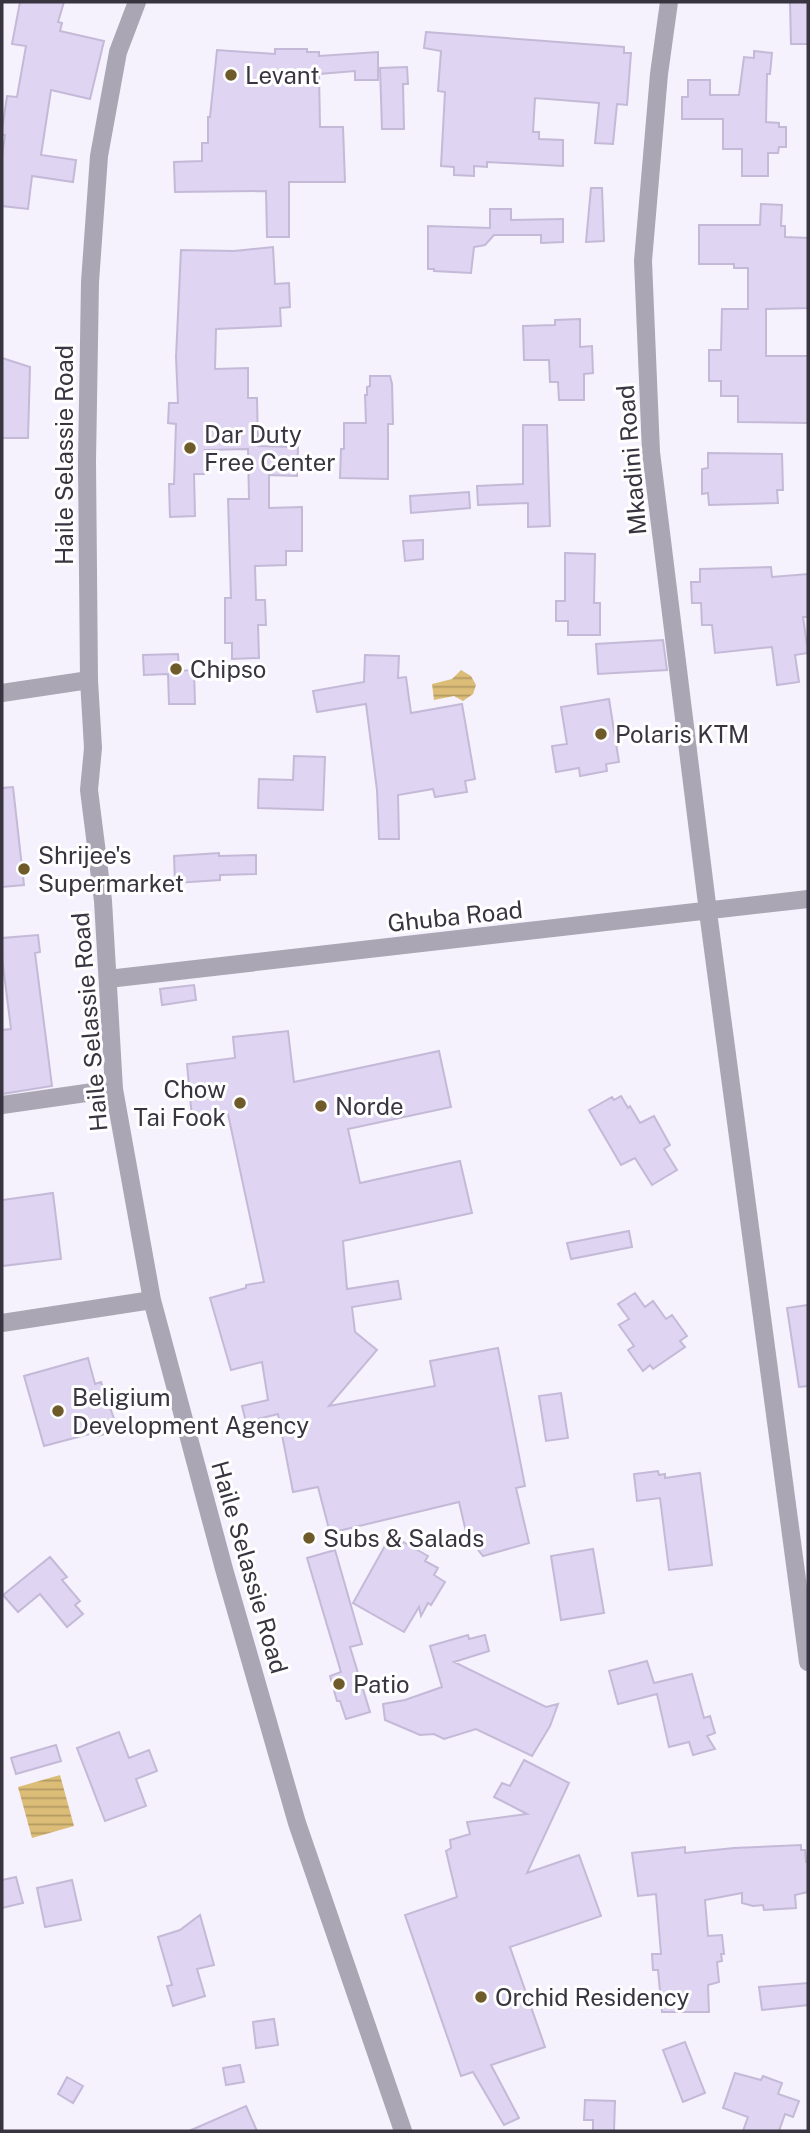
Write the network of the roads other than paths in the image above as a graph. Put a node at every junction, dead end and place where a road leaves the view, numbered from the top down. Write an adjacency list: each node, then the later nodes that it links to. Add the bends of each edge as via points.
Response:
1 (137, 2): 3 (street, Haile Selassie Road, via 118,52 99,156 90,282)
2 (669, 2): 6 (street, Mkadini Road, via 643,261 651,438)
3 (89, 680): 4 (street); 7 (street, Haile Selassie Road, via 93,748 89,790)
4 (2, 693)
5 (808, 900): 6 (street, Ghuba Road)
6 (708, 912): 7 (street, Ghuba Road); 12 (street, Mkadini Road)
7 (108, 979): 8 (street, Haile Selassie Road)
8 (114, 1089): 9 (street); 10 (street, Haile Selassie Road)
9 (2, 1105)
10 (152, 1300): 11 (street); 13 (street, Haile Selassie Road, via 297,1824)
11 (2, 1323)
12 (808, 1662)
13 (403, 2131)

